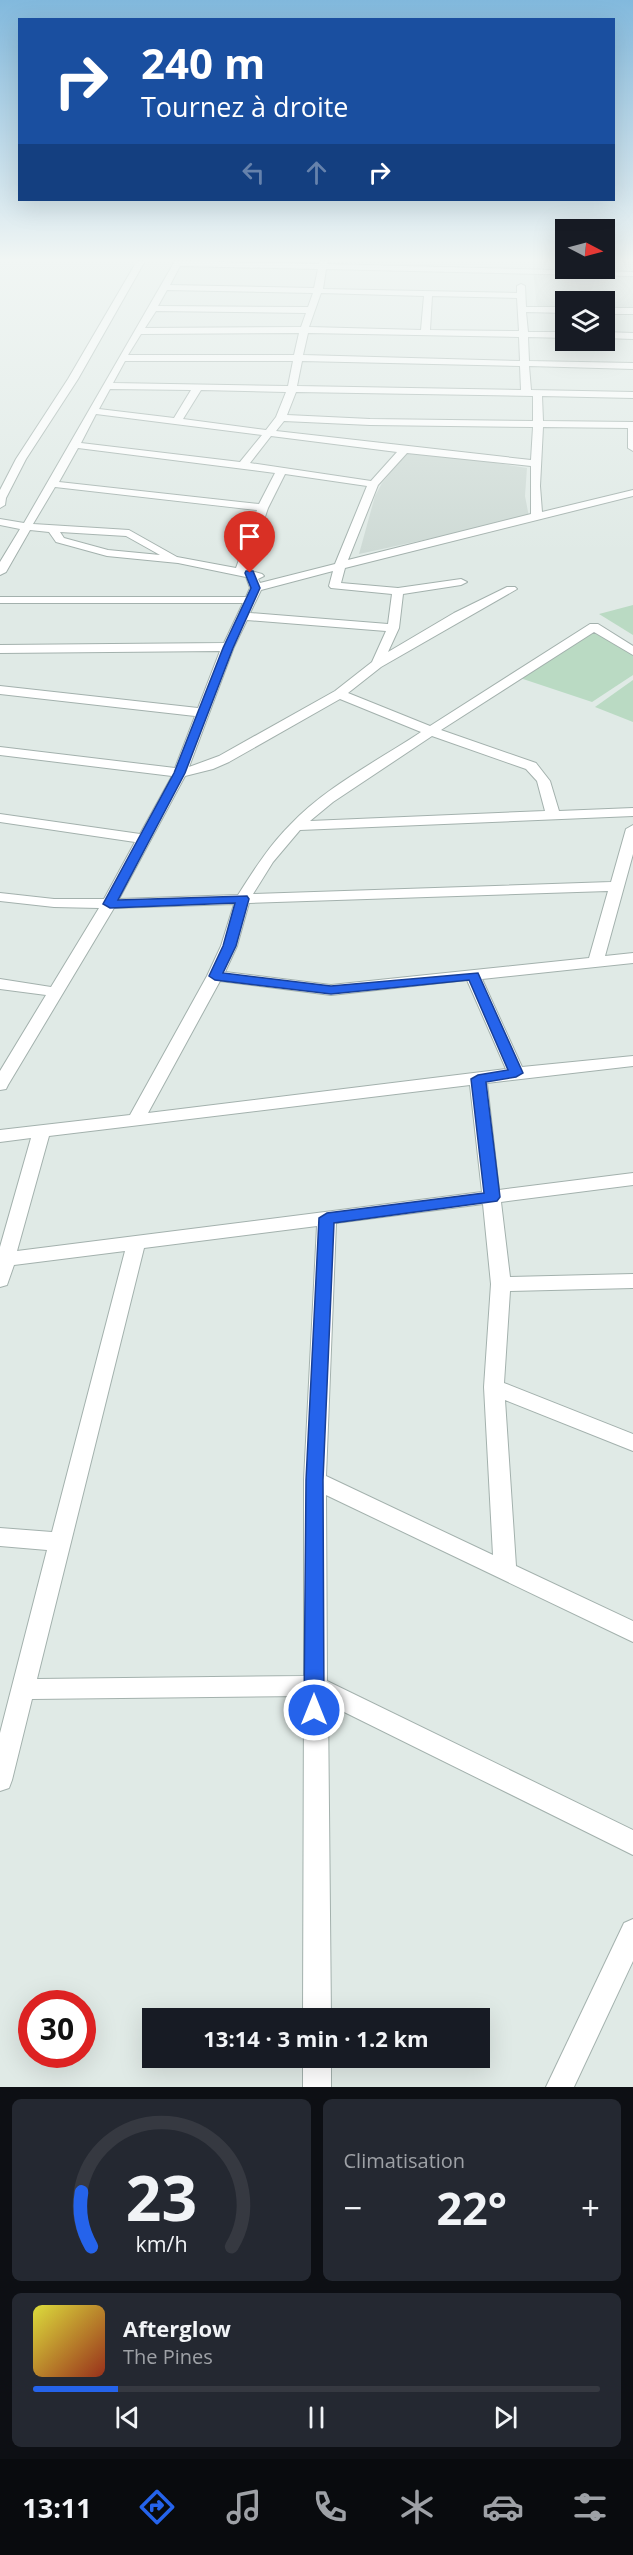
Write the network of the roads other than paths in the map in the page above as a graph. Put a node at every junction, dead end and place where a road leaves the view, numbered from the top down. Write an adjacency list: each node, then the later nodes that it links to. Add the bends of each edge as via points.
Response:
1 (85, 358): 29 (street, via 21,459)
2 (122, 358): 8 (street)
3 (298, 358): 10 (street)
4 (316, 358): 6 (street)
5 (525, 358): 6 (street)
6 (525, 363): 7 (street); 11 (street)
7 (633, 366)
8 (108, 386): 9 (street); 14 (street)
9 (198, 387): 10 (street); 16 (street)
10 (292, 389): 11 (street); 15 (street)
11 (526, 392): 12 (street)
12 (537, 392): 13 (street); 17 (street)
13 (633, 395)
14 (93, 411): 16 (street); 20 (street)
15 (282, 418): 17 (street); 19 (street)
16 (178, 420): 19 (street)
17 (540, 422): 18 (street); 23 (street)
18 (633, 425): 21 (street)
19 (271, 433): 22 (street); 24 (street)
20 (75, 445): 24 (street); 26 (street)
21 (633, 448)
22 (405, 450): 23 (street); 27 (street)
23 (534, 463): 31 (street)
24 (243, 465): 25 (street)
25 (281, 471): 27 (street); 30 (street)
26 (53, 484): 30 (street); 33 (street)
27 (374, 484): 36 (street)
28 (633, 493): 31 (street)
29 (0, 505)
30 (263, 508): 37 (street)
31 (537, 517): 36 (street)
32 (0, 522): 33 (street)
33 (29, 527): 34 (street); 38 (street)
34 (53, 530): 35 (street, via 129,533); 35 (street, via 60,540 107,553)
35 (178, 560): 37 (street)
36 (340, 565): 39 (street); 43 (street, via 335,586)
37 (245, 572): 39 (street); 41 (street)
38 (0, 573)
39 (276, 581): 41 (street)
40 (461, 582): 43 (street)
41 (255, 588): 45 (street)
42 (511, 589): 51 (street)
43 (398, 591): 47 (street)
44 (0, 600): 45 (street)
45 (250, 600): 46 (street)
46 (243, 616): 47 (street); 48 (street)
47 (393, 628): 51 (street)
48 (228, 648): 49 (street); 54 (street)
49 (0, 649)
50 (633, 651): 55 (street, via 594,627)
51 (377, 664): 53 (street)
52 (2, 692): 54 (street)
53 (339, 694): 55 (street); 57 (street, via 224,759)
54 (204, 713): 57 (street)
55 (433, 732): 59 (street, via 540,772); 61 (street, via 328,799)
56 (0, 751): 57 (street)
57 (180, 773): 63 (street)
58 (633, 812): 59 (street)
59 (553, 815): 61 (street)
60 (0, 818): 63 (street)
61 (296, 826): 66 (street, via 267,860)
62 (633, 829): 64 (street)
63 (144, 839): 67 (street)
64 (615, 886): 66 (street); 69 (street)
65 (0, 897): 67 (street)
66 (243, 899): 67 (street); 70 (street)
67 (110, 904): 73 (street)
68 (633, 958): 69 (street)
69 (595, 963): 71 (street)
70 (215, 976): 71 (street, via 331,990); 78 (street)
71 (473, 976): 75 (street)
72 (0, 984): 73 (street)
73 (56, 992): 76 (street)
74 (633, 1061): 75 (street)
75 (516, 1073): 77 (street)
76 (2, 1078)
77 (478, 1079): 78 (street); 82 (street)
78 (136, 1119): 79 (street)
79 (42, 1130): 80 (street); 85 (street)
80 (0, 1136)
81 (633, 1179): 82 (street)
82 (492, 1197): 83 (street); 88 (street)
83 (327, 1218): 84 (street); 91 (street)
84 (136, 1243): 85 (street); 93 (street)
85 (4, 1260): 86 (street)
86 (0, 1280)
87 (633, 1281): 88 (street)
88 (501, 1284): 89 (street)
89 (494, 1387): 90 (street); 94 (street)
90 (633, 1443)
91 (315, 1480): 94 (street); 96 (street)
92 (0, 1537): 93 (street)
93 (59, 1542): 97 (street)
94 (505, 1572): 95 (street)
95 (633, 1632)
96 (314, 1686): 97 (street); 99 (street); 101 (street)
97 (23, 1689): 98 (street)
98 (0, 1780)
99 (633, 1843)
100 (633, 1932): 104 (street)
101 (317, 2008)
102 (317, 2068): 103 (street)
103 (317, 2087)
104 (561, 2087)

